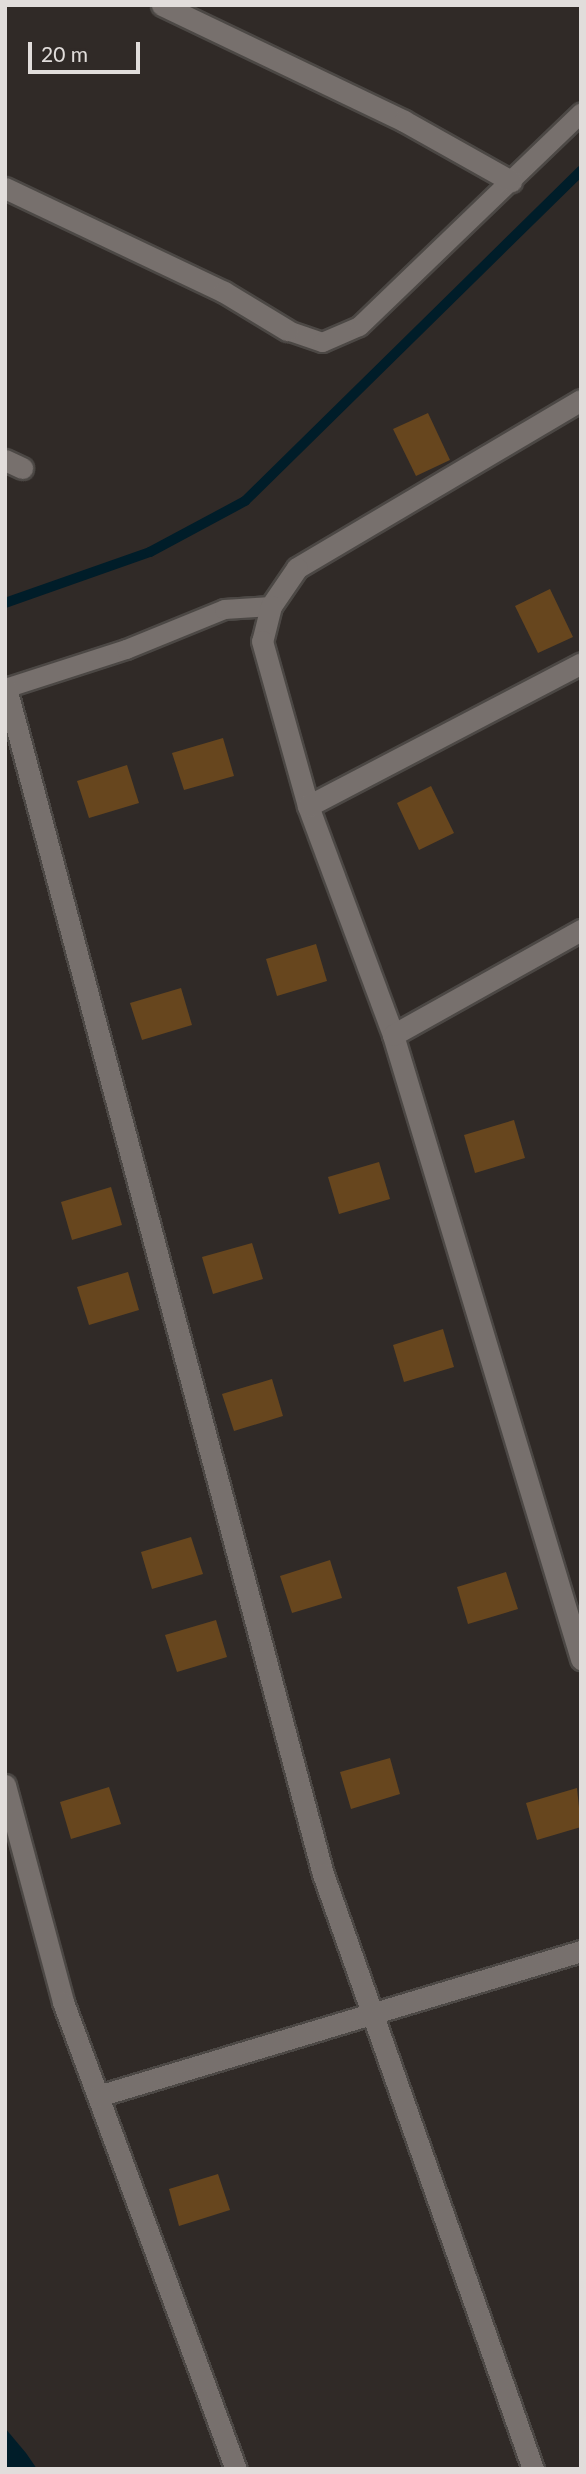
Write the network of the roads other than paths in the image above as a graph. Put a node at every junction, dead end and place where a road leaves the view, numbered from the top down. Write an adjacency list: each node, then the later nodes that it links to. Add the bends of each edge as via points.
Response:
1 (162, 5): 3 (street, via 404,121)
2 (581, 113): 3 (lane)
3 (511, 181): 5 (lane, via 359,326 323,342)
4 (5, 188): 5 (street, via 224,292)
5 (287, 330)
6 (581, 400): 7 (street, via 297,568)
7 (271, 606): 9 (lane, via 224,609 126,649); 10 (street, via 262,641)
8 (581, 663): 10 (street)
9 (6, 688): 16 (street, via 323,1874)
10 (309, 806): 12 (street)
11 (581, 930): 12 (street)
12 (393, 1035): 13 (street)
13 (581, 1659)
14 (5, 1785): 17 (street, via 63,2002)
15 (581, 1951): 16 (street)
16 (372, 2014): 17 (street); 19 (street)
17 (98, 2096): 18 (street)
18 (236, 2469)
19 (533, 2469)

